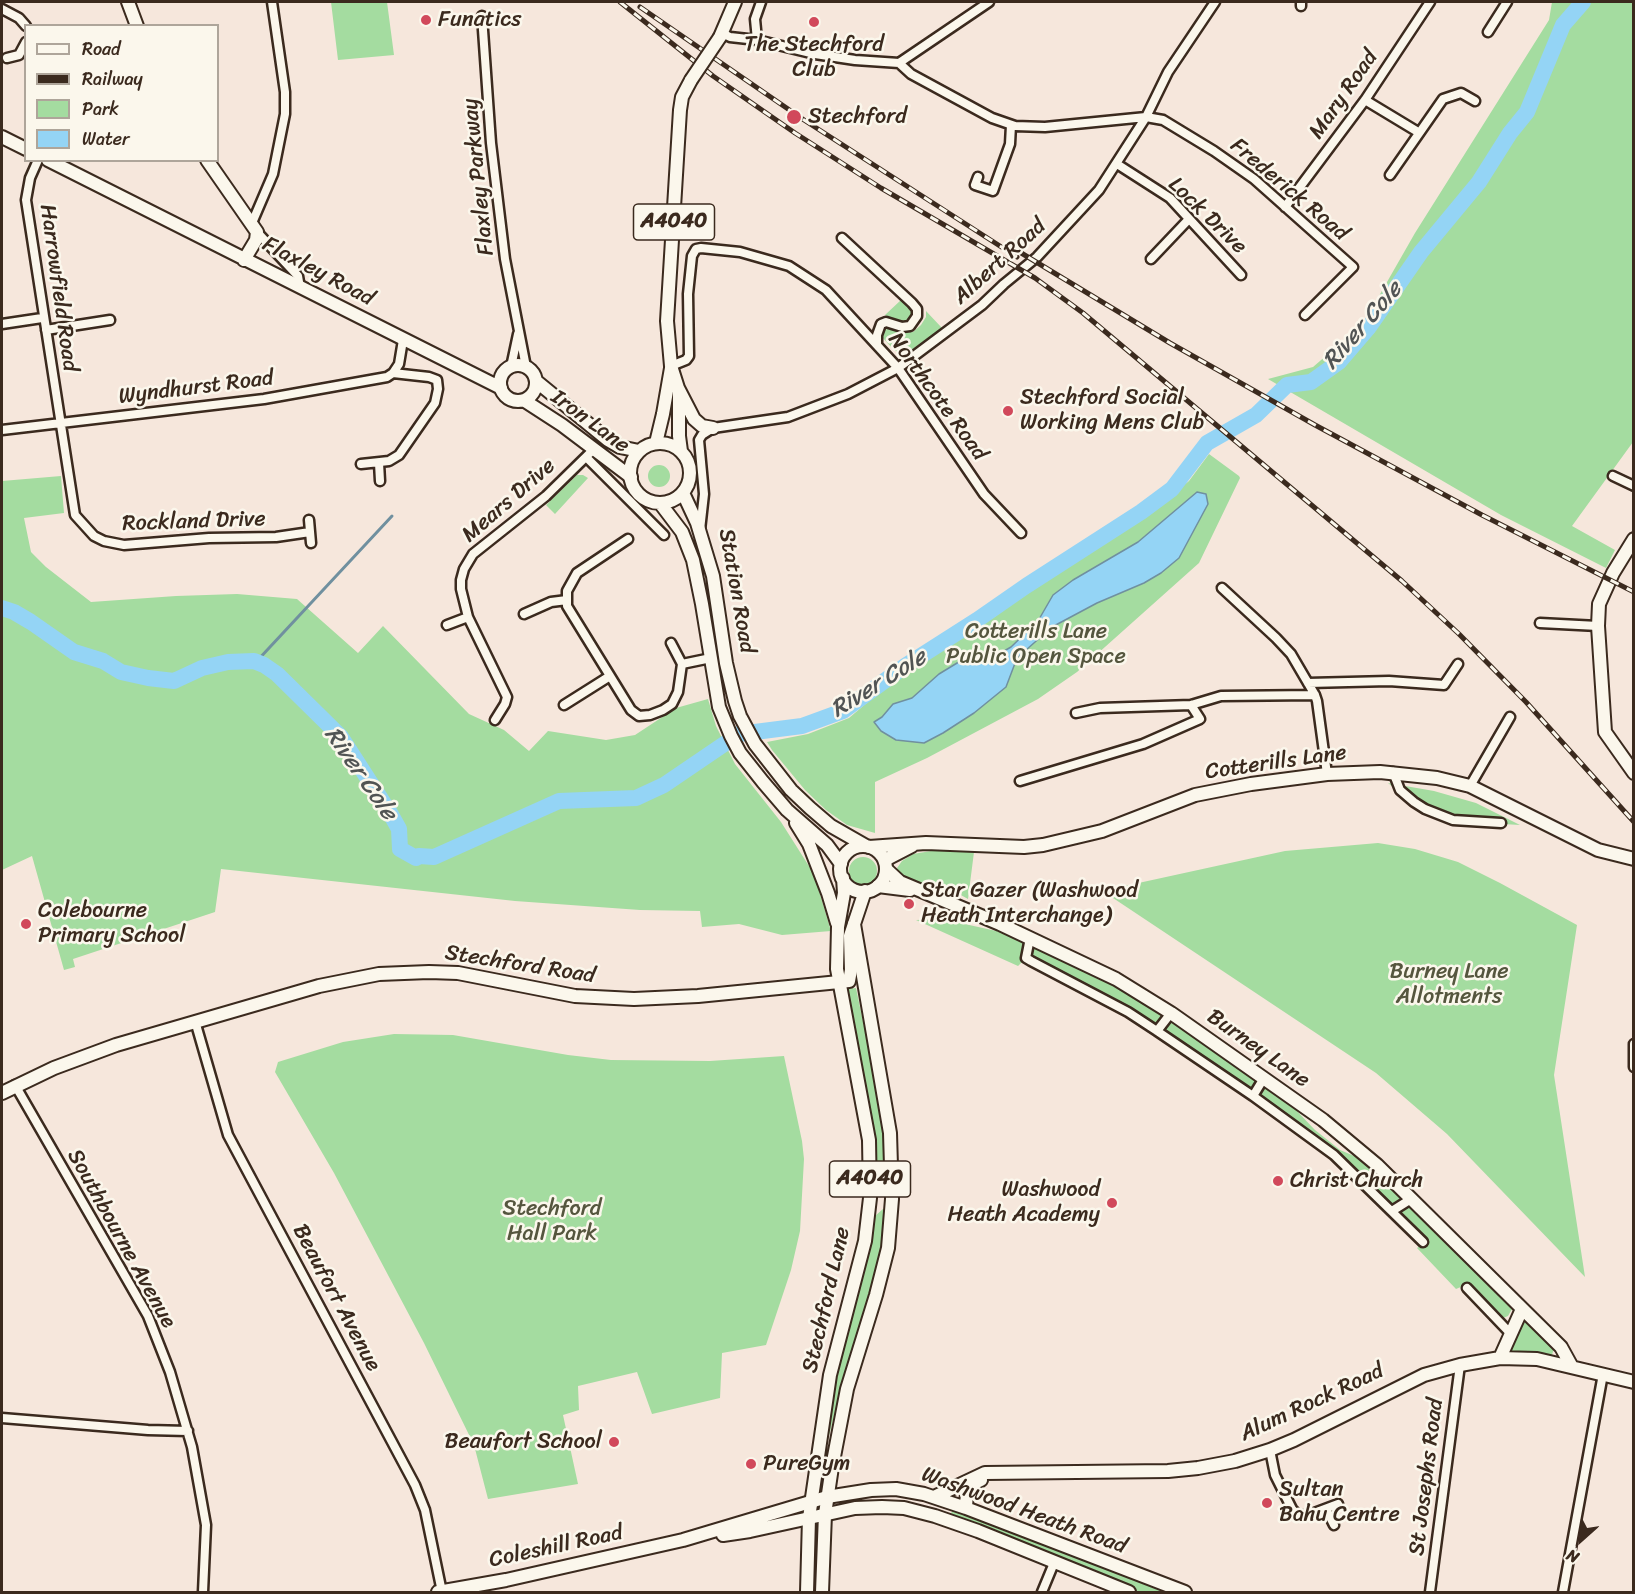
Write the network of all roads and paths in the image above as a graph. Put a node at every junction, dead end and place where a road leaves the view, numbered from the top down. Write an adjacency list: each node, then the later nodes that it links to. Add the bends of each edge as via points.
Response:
1 (128, 2): 12 (main road)
2 (272, 2): 34 (street, via 285,114 273,174)
3 (735, 2): 14 (main road, A4040)
4 (761, 2): 15 (street, via 755,19)
5 (989, 2): 18 (street)
6 (1215, 2): 21 (street, Albert Road, via 1173,63)
7 (1430, 2): 19 (street, Mary Road)
8 (1507, 2): 13 (street)
9 (2, 9): 11 (street)
10 (482, 16): 45 (street, Flaxley Parkway, via 505,259)
11 (24, 24)
12 (136, 24)
13 (1488, 32)
14 (721, 35): 15 (street); 48 (main road, A4040, bridge, via 691,80 680,110 667,321)
15 (757, 40): 18 (street, via 835,57)
16 (24, 46): 17 (street, via 19,55)
17 (7, 58)
18 (899, 63): 22 (street, Frederick Road, via 911,74)
19 (1365, 100): 23 (street); 32 (street, Mary Road)
20 (1475, 101): 23 (street, via 1461,93 1443,99)
21 (1146, 117): 22 (street, Frederick Road, via 1045,127); 29 (street, Albert Road); 32 (street, Frederick Road, via 1163,120 1214,151)
22 (1011, 125): 31 (street, via 1010,144 993,191 975,185)
23 (1418, 132): 30 (street)
24 (2, 137): 25 (main road)
25 (24, 148)
26 (37, 162): 41 (street, Harrowfield Road, via 26,200)
27 (52, 162): 37 (main road)
28 (208, 162): 34 (main road, Flaxley Road)
29 (1117, 164): 33 (street, Lock Drive, via 1170,198); 50 (street, Albert Road, via 1099,190 1037,257)
30 (1390, 175)
31 (978, 177)
32 (1285, 207): 40 (street, Frederick Road, via 1353,267)
33 (1189, 219): 36 (street); 38 (street, Lock Drive)
34 (254, 227): 37 (main road, Flaxley Road, via 256,240); 39 (street, via 298,276)
35 (842, 238): 47 (street, via 917,309 910,326 881,324)
36 (1151, 259)
37 (244, 260): 39 (main road, Flaxley Road)
38 (1241, 275)
39 (300, 289): 46 (main road, Flaxley Road)
40 (1305, 315)
41 (42, 318): 43 (street); 44 (street, Harrowfield Road)
42 (110, 320): 44 (street)
43 (2, 324)
44 (46, 330): 58 (street, Harrowfield Road)
45 (519, 333): 49 (street, Flaxley Parkway); 51 (street, Flaxley Parkway)
46 (403, 340): 52 (street, via 399,364); 53 (main road, Flaxley Road)
47 (877, 345): 48 (street, Northcote Road, via 826,290 789,266 740,252 701,248 692,256 689,356); 50 (street, Northcote Road)
48 (671, 366): 56 (main road, A4040); 61 (main road, A4040)
49 (526, 368): 51 (main road, via 519,365); 54 (main road)
50 (898, 368): 59 (street, Albert Road, via 848,394 788,417); 76 (street, Northcote Road, via 984,494)
51 (508, 370): 53 (main road, Flaxley Road); 55 (main road)
52 (393, 373): 58 (street, Wyndhurst Road, via 264,399); 65 (street, Wyndhurst Road, via 429,377 437,380 438,389 435,403 399,455)
53 (472, 374): 55 (main road, Flaxley Road)
54 (536, 381): 57 (main road, via 534,391); 63 (main road, Iron Lane, via 608,440)
55 (501, 388): 57 (main road, via 511,400)
56 (678, 388): 59 (main road, A4040, via 694,419); 62 (main road, A4040)
57 (525, 401): 64 (main road, Iron Lane)
58 (59, 422): 60 (street, Wyndhurst Road); 75 (street, Rockland Drive, via 75,515 104,541 136,545)
59 (713, 428): 74 (street, Station Road, via 699,440 704,494)
60 (2, 430)
61 (656, 444): 62 (main road); 63 (main road)
62 (681, 451): 71 (main road, via 690,472)
63 (639, 452): 68 (main road, via 632,463)
64 (590, 453): 68 (main road, Iron Lane); 77 (street); 84 (street, Mears Drive, via 546,496 468,560 461,580)
65 (379, 463): 66 (street); 69 (street)
66 (362, 464)
67 (1613, 476): 70 (street)
68 (631, 477): 72 (main road, via 640,496)
69 (380, 481)
70 (1634, 486)
71 (683, 493): 72 (main road); 74 (main road)
72 (660, 503): 89 (main road, Station Road, via 682,532 693,560)
73 (309, 520): 75 (street)
74 (701, 528): 108 (main road, Station Road, via 740,716 785,784 831,826)
75 (310, 532): 80 (street)
76 (1022, 533)
77 (664, 536)
78 (628, 539): 82 (street, via 577,573 567,591)
79 (1634, 539): 87 (main road, via 1612,573 1599,604)
80 (311, 543)
81 (1222, 588): 93 (street, via 1291,654)
82 (567, 600): 83 (street, via 551,602); 92 (street)
83 (524, 614)
84 (468, 616): 86 (street); 99 (street, Mears Drive, via 507,697)
85 (1540, 623): 87 (street)
86 (447, 625)
87 (1598, 626): 101 (main road, via 1605,732)
88 (670, 644): 90 (street)
89 (711, 658): 90 (street); 105 (main road, Station Road, via 719,707 740,753)
90 (682, 664): 92 (street, via 672,704 650,715 639,716 631,710)
91 (1458, 664): 93 (street, via 1444,685 1389,681)
92 (610, 676): 95 (street)
93 (1308, 683): 94 (street)
94 (1315, 695): 96 (street, via 1221,696); 102 (street)
95 (564, 705)
96 (1191, 705): 97 (street, via 1100,708); 103 (street, via 1200,719 1143,744)
97 (1076, 713)
98 (1510, 717): 104 (street)
99 (495, 720)
100 (1393, 772): 102 (main road, Cotterills Lane); 104 (main road, Cotterills Lane); 106 (street, via 1400,789 1425,809 1453,820)
101 (1634, 773)
102 (1327, 774): 107 (main road, Cotterills Lane, via 1195,795 1102,831 1043,844)
103 (1020, 781)
104 (1470, 786): 109 (main road, Cotterills Lane, via 1599,850)
105 (787, 810): 110 (main road, via 827,845); 117 (main road, via 809,844)
106 (1501, 823)
107 (916, 844): 108 (main road, Cotterills Lane); 111 (main road, Cotterills Lane)
108 (868, 846): 110 (main road, via 846,853); 111 (main road, via 881,854)
109 (1634, 859)
110 (841, 864): 112 (main road)
111 (885, 865): 113 (main road, via 884,878); 115 (main road, Burney Lane, via 900,882)
112 (843, 878): 114 (main road, via 850,887); 117 (main road, Stechford Lane / A4040)
113 (878, 886): 114 (main road); 115 (main road, Burney Lane)
114 (865, 891): 116 (main road, Stechford Lane / A4040)
115 (923, 892): 118 (main road, Burney Lane)
116 (854, 924): 119 (main road, via 850,936 850,980); 132 (main road, Stechford Lane / A4040, via 890,1133)
117 (838, 927): 119 (main road, Stechford Lane / A4040)
118 (1030, 938): 120 (main road, Burney Lane, via 1116,979); 122 (street, via 1026,958 1030,961)
119 (839, 982): 121 (main road, Stechford Road, via 698,996 615,999 575,996 458,973 405,972 319,986); 130 (main road, Stechford Lane / A4040, via 869,1140)
120 (1171, 1013): 122 (street); 126 (main road, Burney Lane)
121 (195, 1021): 127 (main road, Stechford Road, via 90,1054); 158 (street, Beaufort Avenue, via 228,1135 415,1485 425,1510)
122 (1157, 1031): 129 (street)
123 (1634, 1044): 124 (street)
124 (1633, 1060): 125 (street)
125 (1634, 1067)
126 (1264, 1078): 129 (street); 131 (main road, Burney Lane, via 1323,1120)
127 (15, 1085): 128 (main road, Stechford Road); 144 (street, Southbourne Avenue, via 148,1316)
128 (2, 1093)
129 (1253, 1096): 133 (street, via 1334,1155)
130 (870, 1198): 132 (main road); 149 (main road, Stechford Lane / A4040, via 865,1241 830,1375)
131 (1411, 1198): 133 (street); 136 (main road, Burney Lane)
132 (892, 1200): 147 (main road, Stechford Lane / A4040, via 888,1248 847,1389)
133 (1392, 1211): 134 (street)
134 (1423, 1242)
135 (1467, 1288): 137 (street)
136 (1522, 1309): 137 (main road); 140 (main road, Burney Lane, via 1561,1347)
137 (1510, 1333): 138 (main road)
138 (1500, 1358): 139 (main road, Alum Rock Road); 140 (main road, Alum Rock Road, via 1538,1359)
139 (1460, 1365): 145 (main road, Alum Rock Road, via 1424,1375); 165 (street, St Josephs Road)
140 (1572, 1366): 141 (main road, Alum Rock Road)
141 (1603, 1374): 142 (main road, Alum Rock Road); 166 (street)
142 (1634, 1382)
143 (2, 1418): 144 (street)
144 (188, 1431): 159 (street, Southbourne Avenue, via 206,1525)
145 (1270, 1450): 146 (main road, Alum Rock Road, via 1188,1469); 152 (street, via 1275,1475 1292,1509 1306,1516)
146 (1002, 1473): 148 (main road, Alum Rock Road, via 985,1473); 151 (main road, Alum Rock Road, via 973,1484)
147 (827, 1497): 148 (main road, Washwood Heath Road, via 896,1489); 149 (main road, Washwood Heath Road); 153 (main road, Stechford Lane / A4040)
148 (934, 1497): 151 (main road, Washwood Heath Road)
149 (810, 1503): 154 (main road, Stechford Lane / A4040); 156 (main road, Coleshill Road)
150 (1338, 1504): 152 (street)
151 (966, 1508): 164 (main road, Washwood Heath Road)
152 (1326, 1509): 155 (street)
153 (825, 1514): 154 (main road, Washwood Heath Road); 157 (main road, Washwood Heath Road, via 855,1508 904,1508 935,1515); 161 (main road, A4040)
154 (808, 1518): 156 (main road, Coleshill Road, via 747,1532); 160 (main road, A4040)
155 (1334, 1525)
156 (683, 1540): 158 (main road, Coleshill Road)
157 (1054, 1563): 162 (street); 163 (main road, Washwood Heath Road)
158 (440, 1592)
159 (203, 1593)
160 (807, 1593)
161 (822, 1593)
162 (1042, 1593)
163 (1129, 1593)
164 (1185, 1593)
165 (1430, 1593)
166 (1563, 1593)

